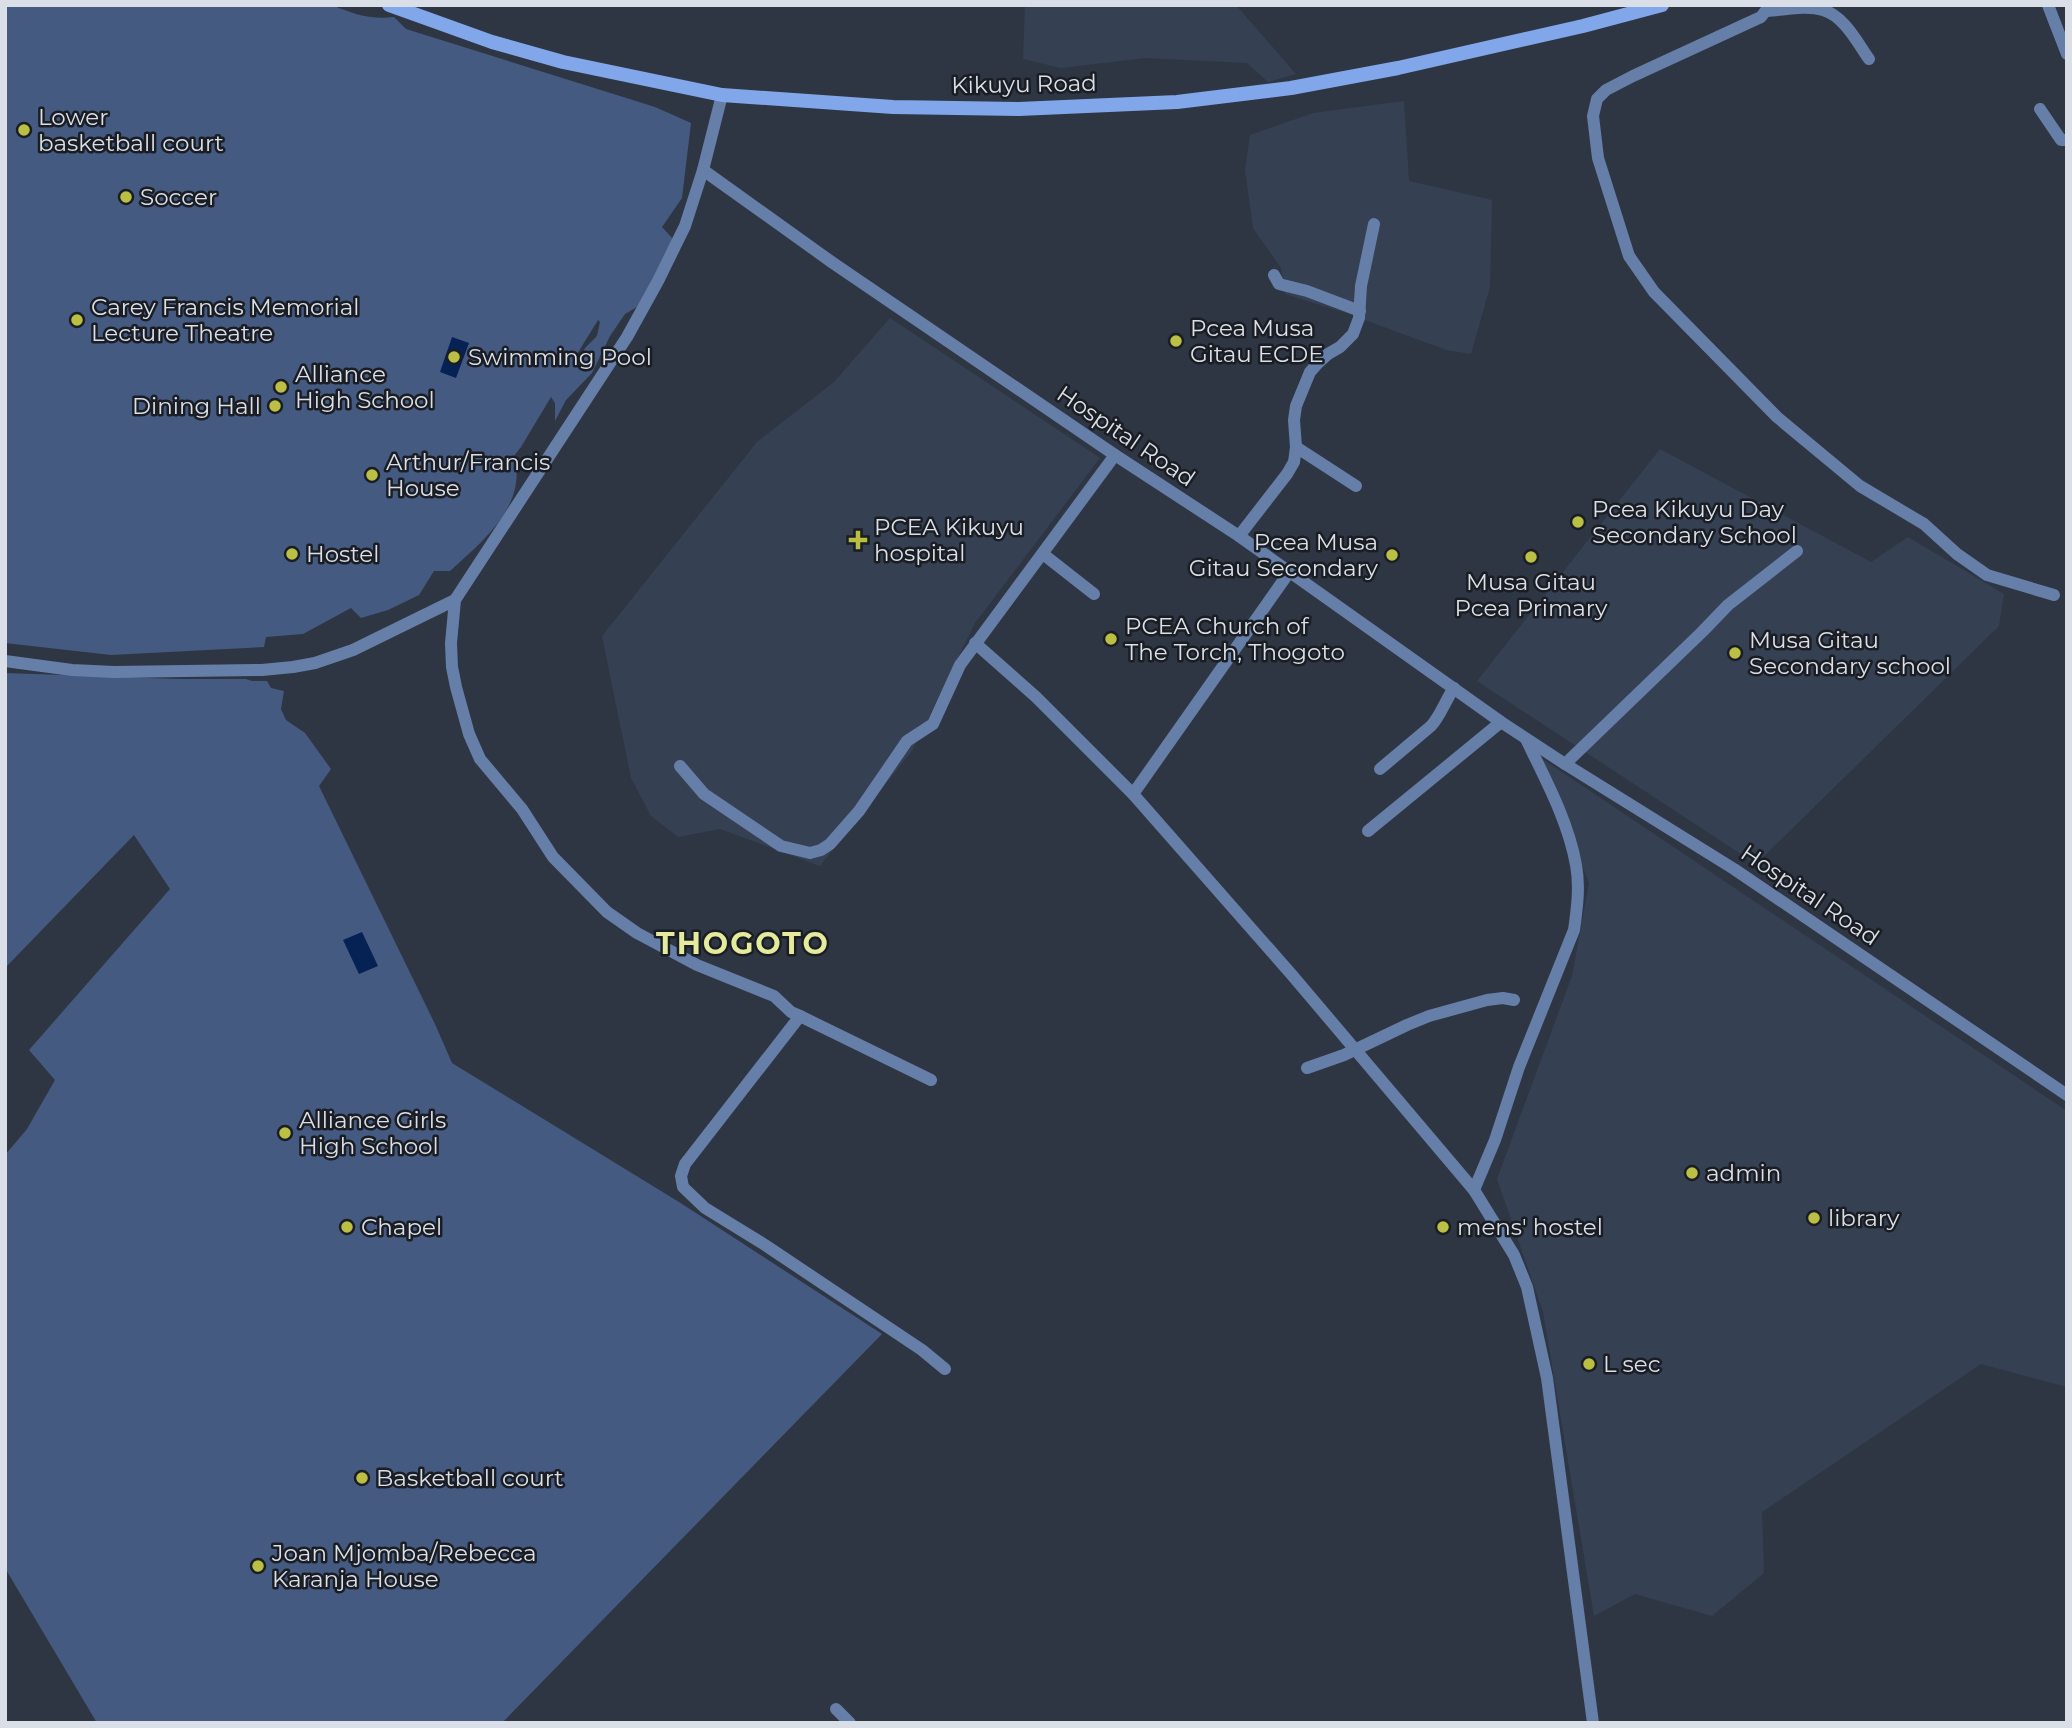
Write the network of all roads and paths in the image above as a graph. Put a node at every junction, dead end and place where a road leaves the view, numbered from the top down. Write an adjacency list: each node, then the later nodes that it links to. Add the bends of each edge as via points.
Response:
1 (389, 5): 7 (main road, Kikuyu Road, via 563,62)
2 (1662, 5): 7 (main road, Kikuyu Road, via 1398,68 1177,102 1040,108 893,107)
3 (2048, 5): 5 (street)
4 (1769, 8): 6 (street, via 1823,10 1834,15); 22 (street, via 1746,24 1606,90 1597,99 1592,116 1598,158 1629,256 1654,292 1767,407 1860,486 1924,524 1987,575)
5 (2067, 54)
6 (1869, 59)
7 (722, 95): 10 (street)
8 (2040, 109): 9 (street, via 2061,140)
9 (2067, 140)
10 (703, 170): 15 (street, Hospital Road); 23 (street, via 685,226 627,337)
11 (1374, 223): 13 (street)
12 (1274, 275): 13 (street, via 1279,284)
13 (1360, 311): 14 (street, via 1347,342 1310,373 1296,405)
14 (1296, 447): 16 (street); 17 (street, via 1287,474)
15 (1115, 455): 17 (street, Hospital Road); 19 (street)
16 (1356, 486)
17 (1238, 536): 20 (street, Hospital Road)
18 (1797, 551): 29 (street, via 1728,605)
19 (1043, 554): 21 (street); 24 (street)
20 (1290, 571): 26 (street, Hospital Road); 32 (street)
21 (1094, 594)
22 (2054, 595)
23 (455, 600): 25 (street, via 353,650 293,667 114,672); 35 (street, via 453,667 469,734 480,759 522,809 553,857 607,912 637,933 697,965 774,996)
24 (975, 643): 30 (street, via 933,723 907,741 859,811 821,850 810,853 781,846 704,794); 32 (street, via 1036,696)
25 (5, 660)
26 (1454, 688): 27 (street, Hospital Road); 31 (street, via 1431,726)
27 (1500, 722): 28 (street, Hospital Road); 33 (street)
28 (1526, 738): 29 (street, Hospital Road); 40 (street, via 1572,846 1577,911 1574,930)
29 (1565, 764): 39 (street, Hospital Road, via 1734,869)
30 (680, 766)
31 (1380, 769)
32 (1133, 794): 36 (street)
33 (1368, 831)
34 (1514, 1000): 36 (street, via 1487,1000 1429,1016)
35 (800, 1016): 38 (street); 41 (street, via 685,1164 684,1187 705,1208 922,1350)
36 (1355, 1050): 37 (street); 40 (street)
37 (1307, 1069)
38 (930, 1080)
39 (2067, 1095)
40 (1474, 1190): 44 (street, via 1514,1255 1527,1287 1547,1378)
41 (945, 1370)
42 (836, 1709): 43 (street)
43 (850, 1723)
44 (1593, 1723)

